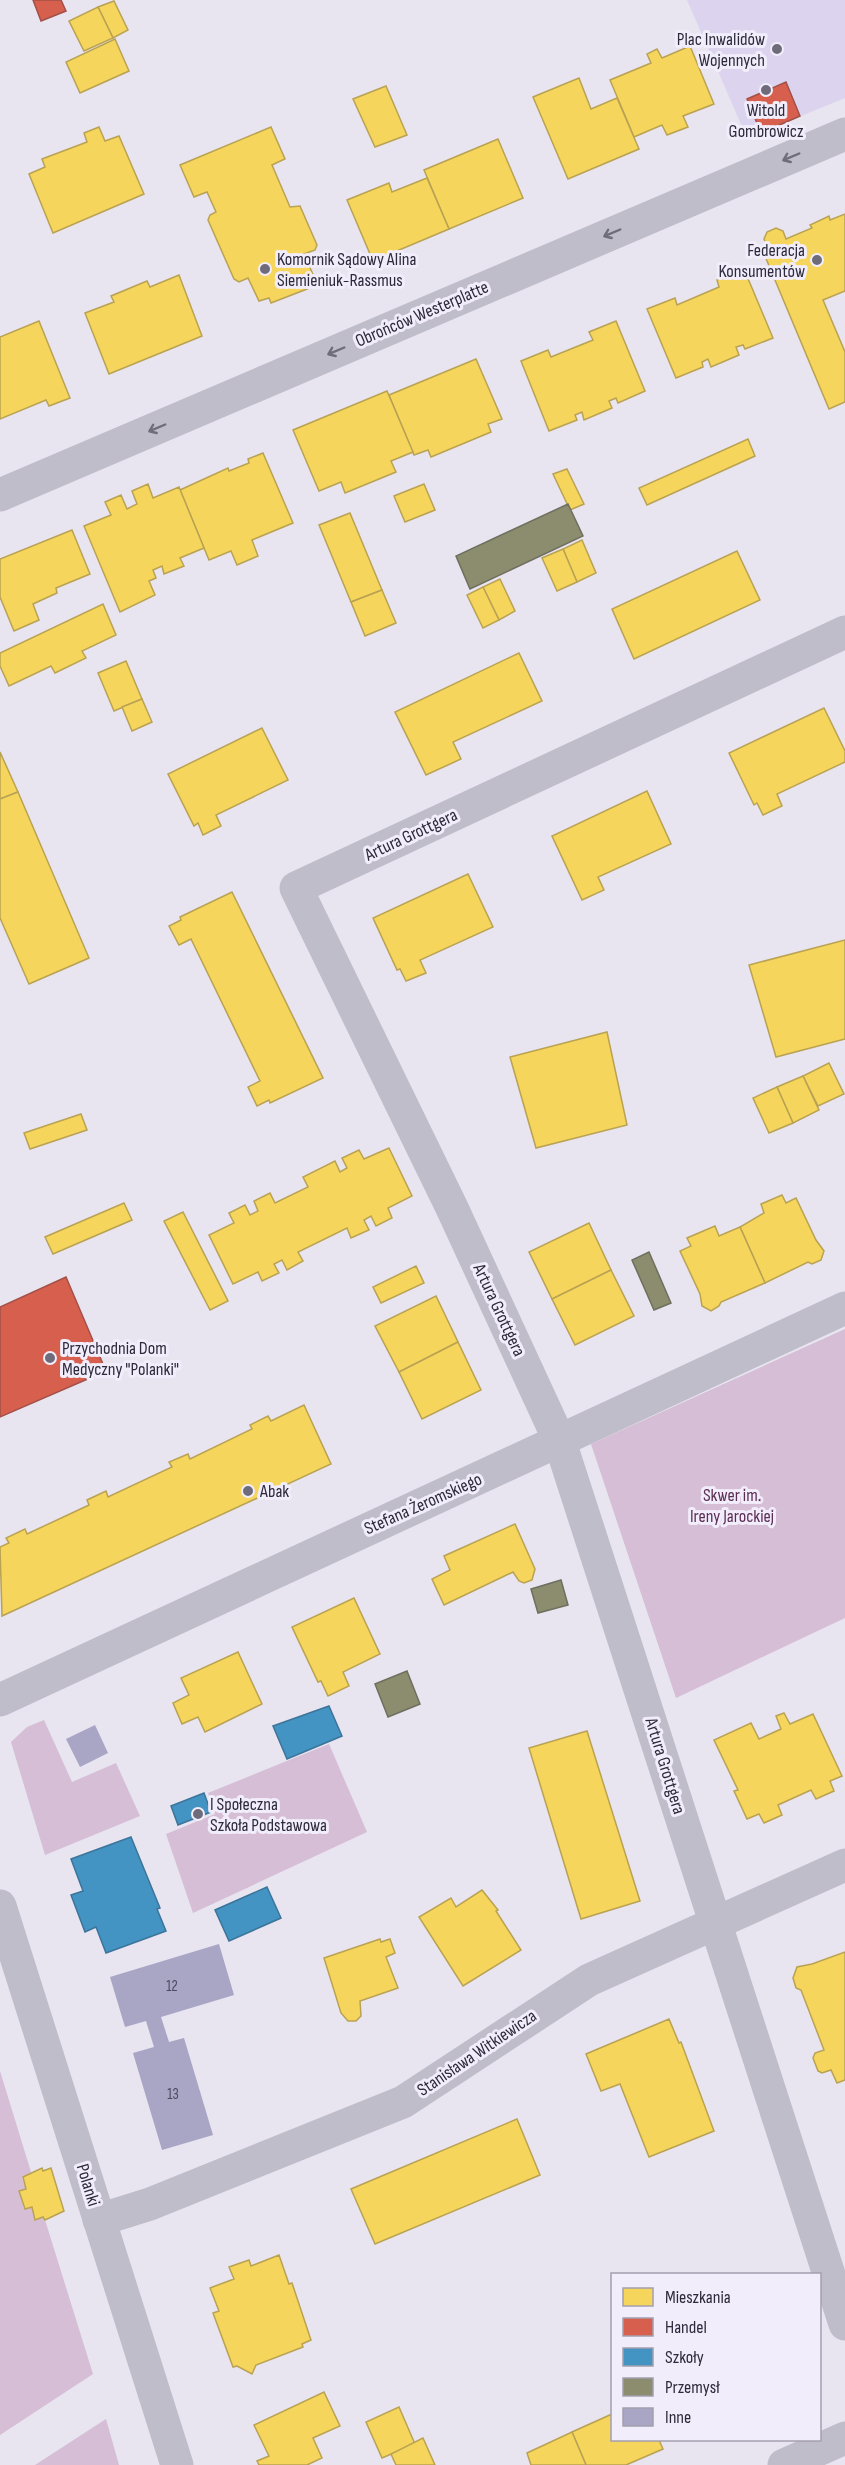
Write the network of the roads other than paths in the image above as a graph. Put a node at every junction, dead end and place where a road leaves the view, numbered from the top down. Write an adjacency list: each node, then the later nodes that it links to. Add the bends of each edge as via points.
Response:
1 (845, 134): 2 (street, Obrońców Westerplatte, one-way to 2)
2 (0, 495)
3 (845, 632): 5 (street, Artura Grottgera, via 296,888 452,1208)
4 (845, 1308): 5 (street, Stefana Żeromskiego)
5 (560, 1442): 6 (street, Stefana Żeromskiego); 9 (street, Artura Grottgera)
6 (0, 1700)
7 (845, 1865): 9 (street, Stanisława Witkiewicza)
8 (0, 1906): 10 (street, Polanki)
9 (714, 1925): 10 (street, Stanisława Witkiewicza, via 589,1980 403,2102 150,2204); 11 (street, Artura Grottgera)
10 (99, 2220): 13 (street, Polanki)
11 (845, 2324)
12 (845, 2438): 14 (street)
13 (177, 2465)
14 (784, 2465)

